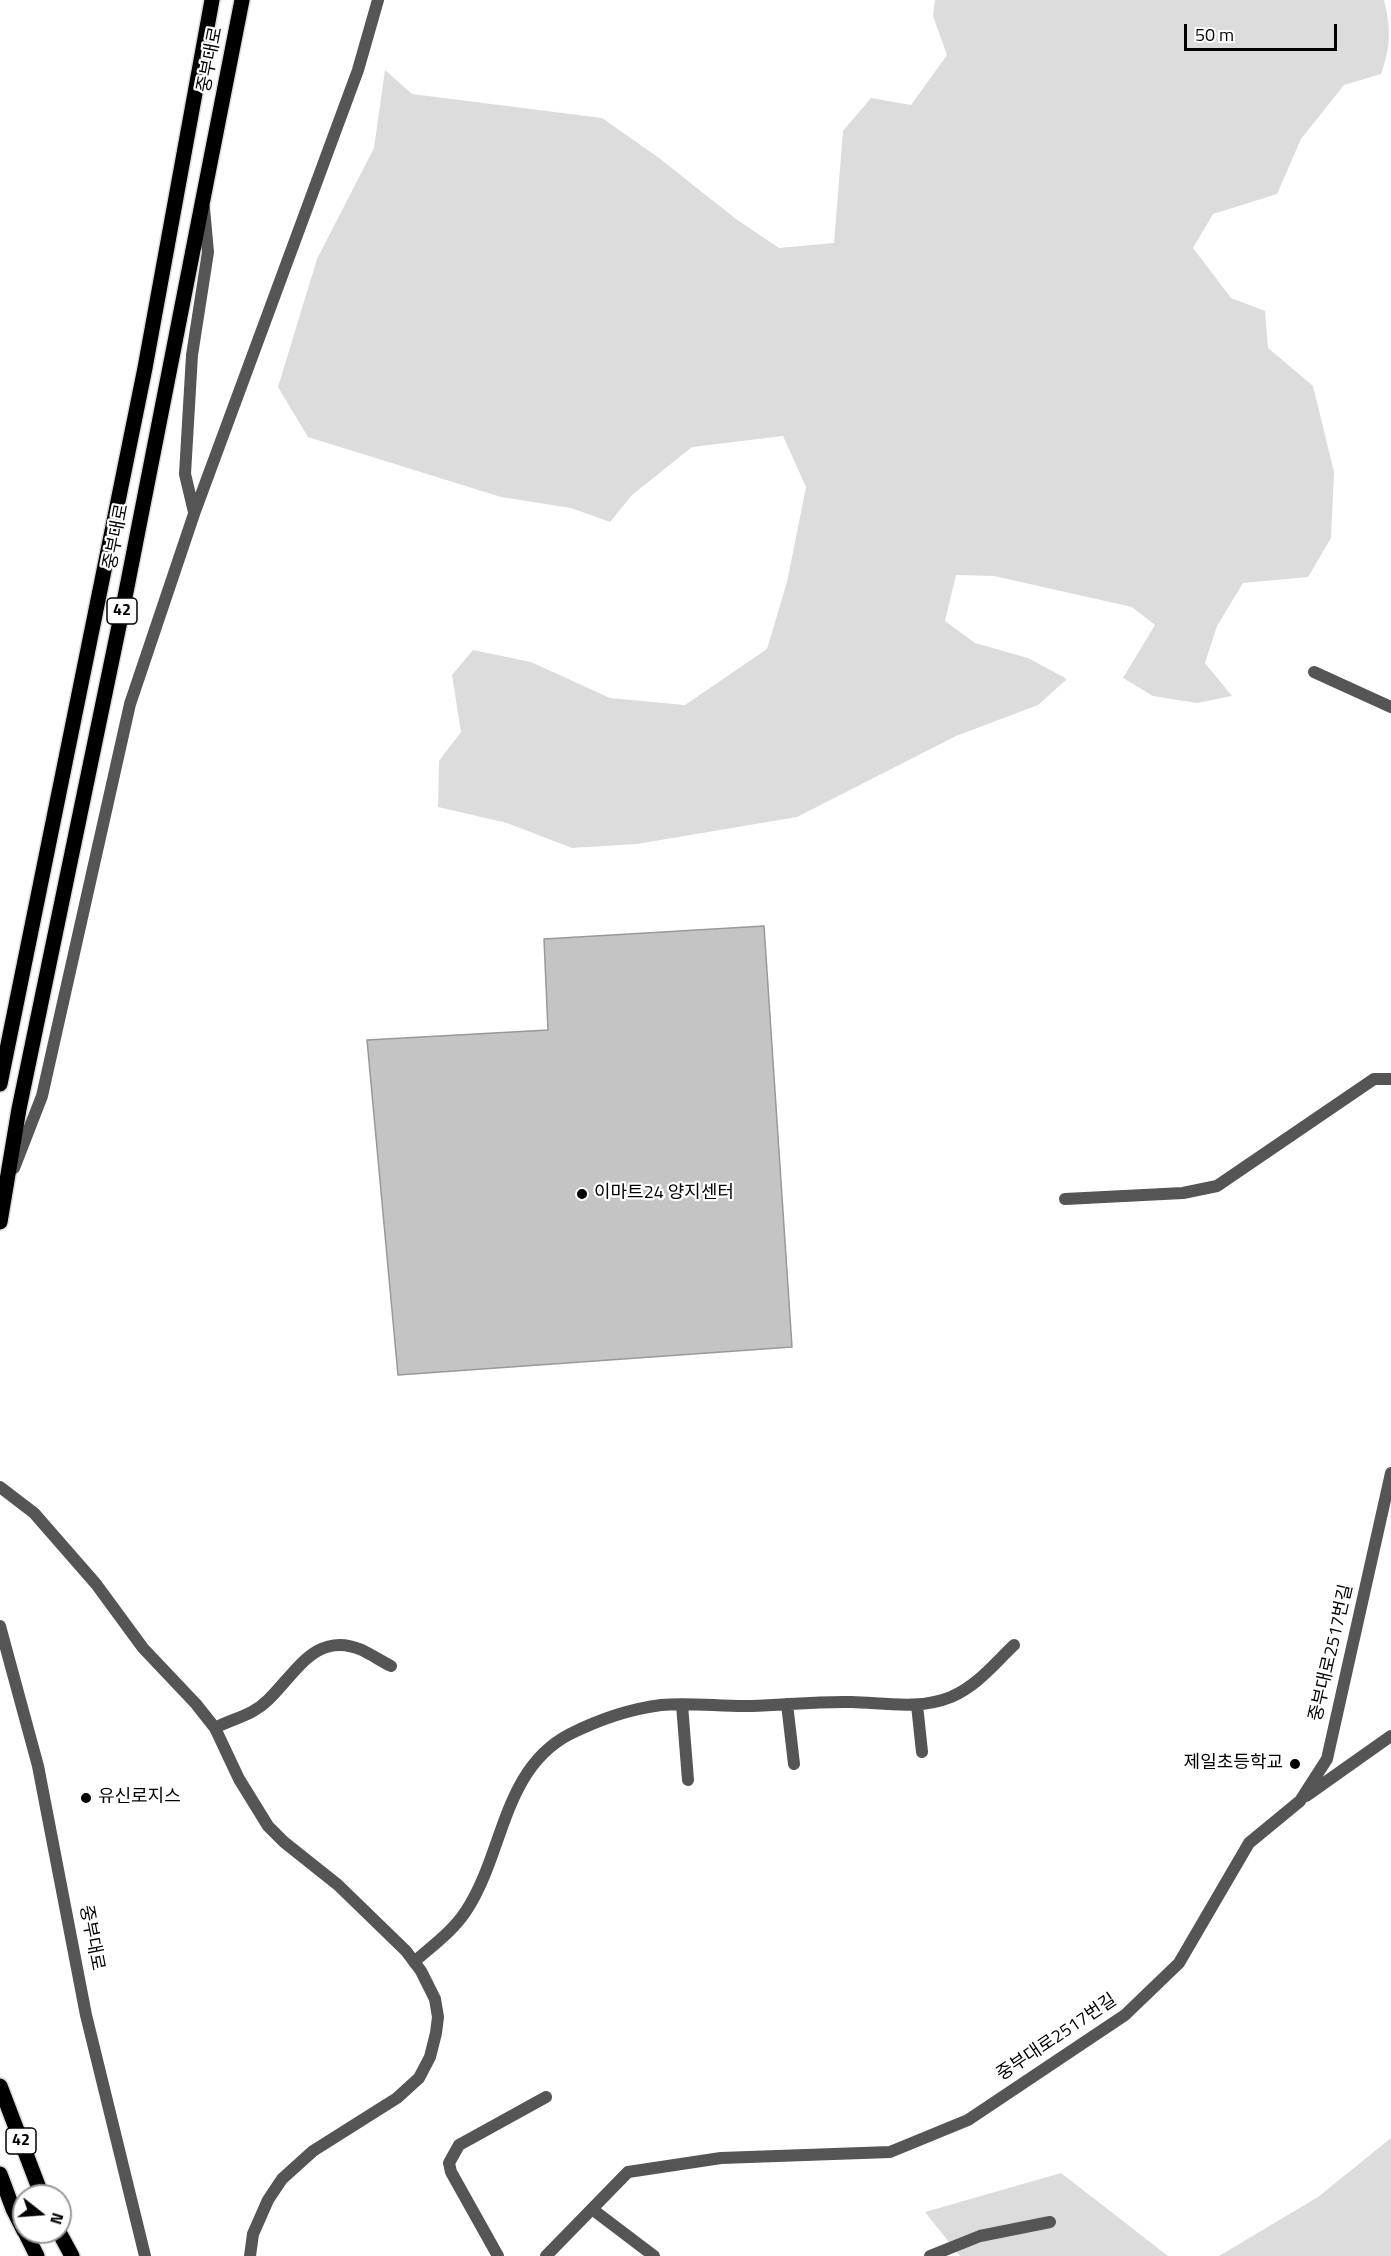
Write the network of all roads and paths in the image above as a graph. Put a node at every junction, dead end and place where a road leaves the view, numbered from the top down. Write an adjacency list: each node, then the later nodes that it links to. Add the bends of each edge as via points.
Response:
1 (212, 0): 9 (main road, 중부대로 / 42, via 145,368)
2 (242, 0): 4 (main road, 중부대로 / 42)
3 (378, 0): 5 (street, via 358,70)
4 (204, 197): 5 (street, via 208,252 192,355 185,474); 10 (main road, 중부대로 / 42, via 19,1109)
5 (194, 514): 10 (street, via 130,704 42,1096)
6 (1314, 672): 7 (street)
7 (1391, 707)
8 (1391, 1079): 11 (street, via 1374,1079 1217,1186 1183,1193)
9 (0, 1084)
10 (8, 1182): 12 (main road, 중부대로 / 42)
11 (1065, 1199)
12 (0, 1222)
13 (1391, 1473): 26 (street, 중부대로2517번길, via 1327,1759)
14 (0, 1486): 21 (street, via 34,1513 106,1597 143,1648)
15 (0, 1626): 35 (street, 중부대로, via 38,1766 86,2015)
16 (1014, 1645): 20 (street, via 972,1687 949,1698)
17 (391, 1666): 21 (street, via 362,1650 335,1645 324,1648 311,1655 248,1716)
18 (787, 1704): 19 (street); 20 (street); 24 (street)
19 (682, 1705): 25 (street); 27 (street, via 654,1707 598,1722 568,1735 537,1761 518,1786 467,1910)
20 (917, 1705): 23 (street)
21 (215, 1728): 27 (street, via 239,1779 268,1826 338,1885)
22 (1391, 1737): 26 (street)
23 (922, 1752)
24 (794, 1764)
25 (688, 1780)
26 (1300, 1801): 33 (street, 중부대로2517번길, via 1249,1843 1179,1963 1125,2015 968,2120 890,2152 721,2158 628,2172)
27 (414, 1962): 36 (street, via 435,1999 438,2017 430,2057 419,2078 397,2098 313,2151 282,2179 268,2200)
28 (0, 2086): 31 (main road, 42)
29 (546, 2097): 37 (street, via 459,2145 449,2163)
30 (0, 2174): 32 (main road, 42)
31 (37, 2184)
32 (12, 2206)
33 (592, 2209): 38 (street, 중부대로2517번길); 39 (street)
34 (1050, 2222): 40 (street, via 980,2236)
35 (145, 2256)
36 (250, 2256)
37 (498, 2256)
38 (546, 2256)
39 (654, 2256)
40 (930, 2256)

